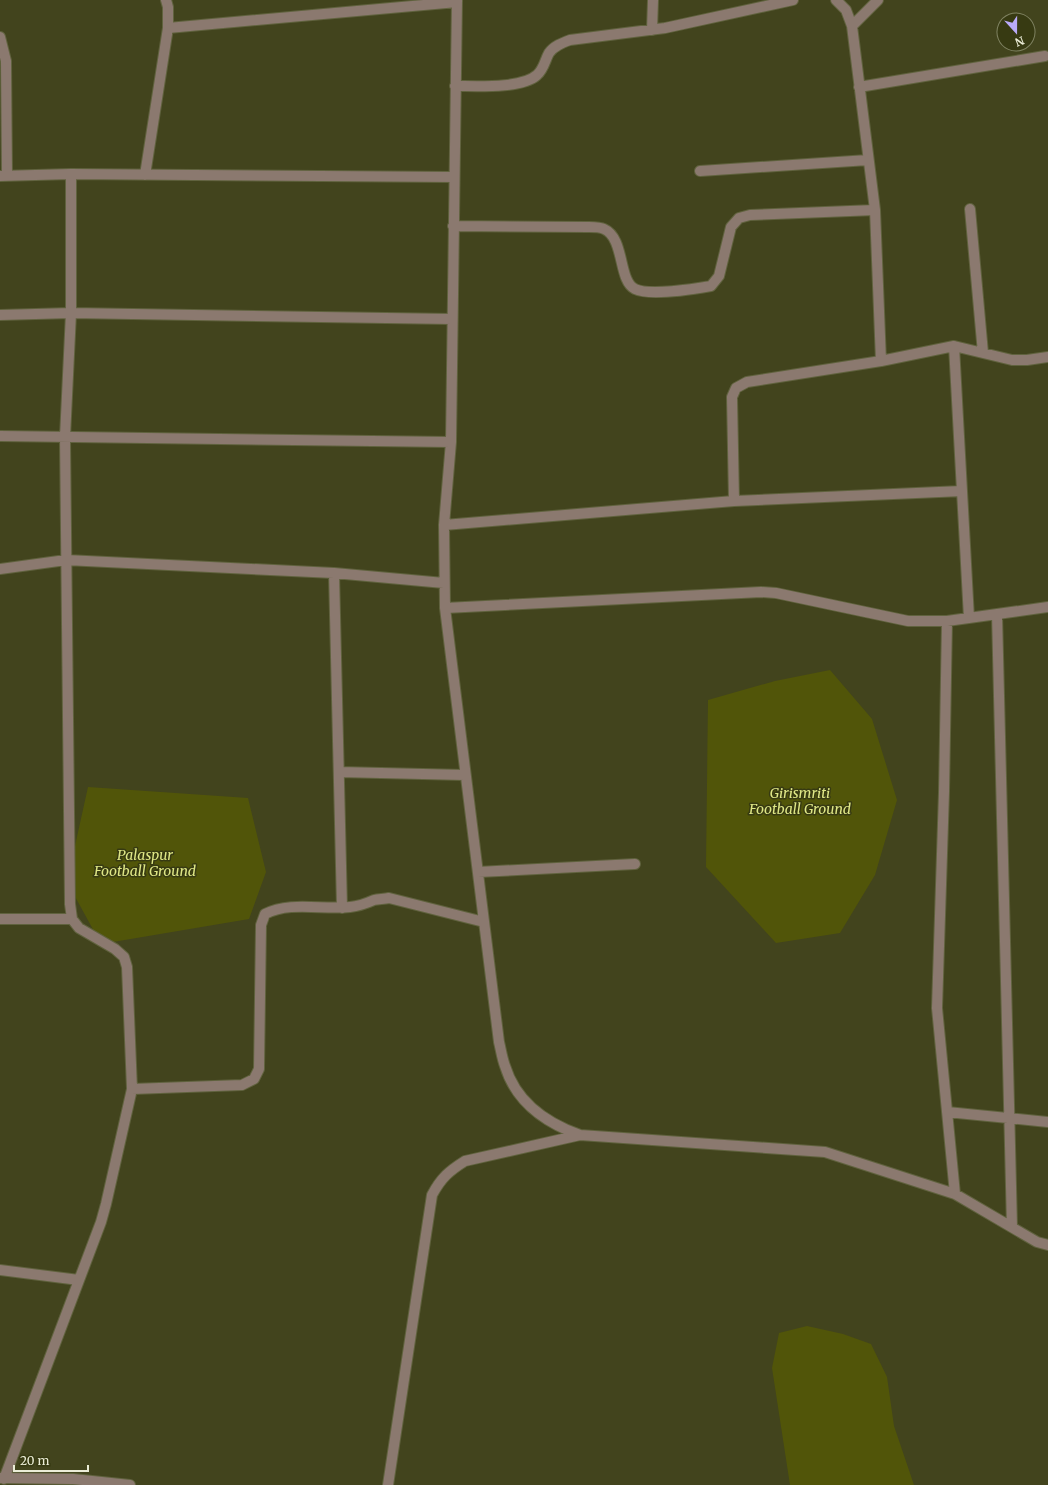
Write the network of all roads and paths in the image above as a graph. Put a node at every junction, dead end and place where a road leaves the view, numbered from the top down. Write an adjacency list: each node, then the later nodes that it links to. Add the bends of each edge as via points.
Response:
1 (166, 0): 8 (street)
2 (652, 0): 9 (street)
3 (793, 0): 9 (street)
4 (836, 0): 7 (street, via 846,10)
5 (878, 0): 7 (street)
6 (457, 1): 8 (street); 12 (street)
7 (852, 26): 13 (street)
8 (168, 28): 17 (street)
9 (652, 30): 12 (street, via 570,40 557,45 549,53 537,75 526,82)
10 (0, 37): 18 (street, via 6,61)
11 (1046, 56): 13 (street)
12 (455, 86): 19 (street)
13 (859, 87): 14 (street)
14 (868, 160): 15 (street); 21 (street)
15 (700, 171)
16 (71, 174): 17 (street); 18 (street); 23 (street)
17 (145, 175): 19 (street)
18 (3, 176)
19 (454, 177): 22 (street)
20 (970, 209): 27 (street)
21 (875, 210): 22 (street, via 750,215 739,218 731,227 720,276 711,286 644,292 633,289 627,281 613,236 604,228); 29 (street)
22 (453, 226): 25 (street)
23 (71, 313): 24 (street); 25 (street); 31 (street)
24 (0, 315)
25 (452, 319): 32 (street)
26 (954, 346): 27 (street); 29 (street); 33 (street)
27 (984, 353): 28 (street, via 1012,360)
28 (1048, 357)
29 (881, 361): 34 (street, via 747,382 736,388 732,396)
30 (0, 436): 31 (street)
31 (65, 437): 32 (street); 36 (street)
32 (451, 442): 35 (street)
33 (962, 492): 34 (street); 43 (street)
34 (734, 501): 35 (street)
35 (444, 525): 39 (street)
36 (66, 560): 37 (street); 38 (street); 51 (street)
37 (0, 569)
38 (334, 573): 39 (street); 45 (street)
39 (444, 583): 41 (street)
40 (1048, 607): 42 (street)
41 (444, 608): 44 (street, via 761,592 908,621); 46 (street)
42 (997, 614): 43 (street); 55 (street)
43 (969, 618): 44 (street)
44 (947, 621): 54 (street, via 936,1008)
45 (339, 772): 46 (street); 49 (street)
46 (465, 775): 48 (street)
47 (635, 864): 48 (street)
48 (478, 872): 52 (street)
49 (342, 908): 52 (street, via 363,906 374,900 389,898); 53 (street, via 287,907 265,914 261,925 259,1069 254,1080 242,1085)
50 (0, 919): 51 (street)
51 (72, 919): 53 (street, via 79,928 124,957 127,967)
52 (484, 922): 57 (street, via 500,1042 505,1066 513,1085 527,1104 542,1116 561,1128)
53 (132, 1089): 62 (street, via 106,1204)
54 (947, 1112): 55 (street); 58 (street)
55 (1009, 1118): 56 (street); 59 (street)
56 (1048, 1122)
57 (580, 1135): 58 (street, via 825,1152); 65 (street, via 465,1161 439,1182 432,1195)
58 (955, 1194): 59 (street)
59 (1012, 1227): 60 (street, via 1037,1242)
60 (1048, 1245)
61 (0, 1270): 62 (street)
62 (79, 1280): 63 (street)
63 (2, 1478): 64 (street, via 73,1479)
64 (130, 1485)
65 (388, 1485)

